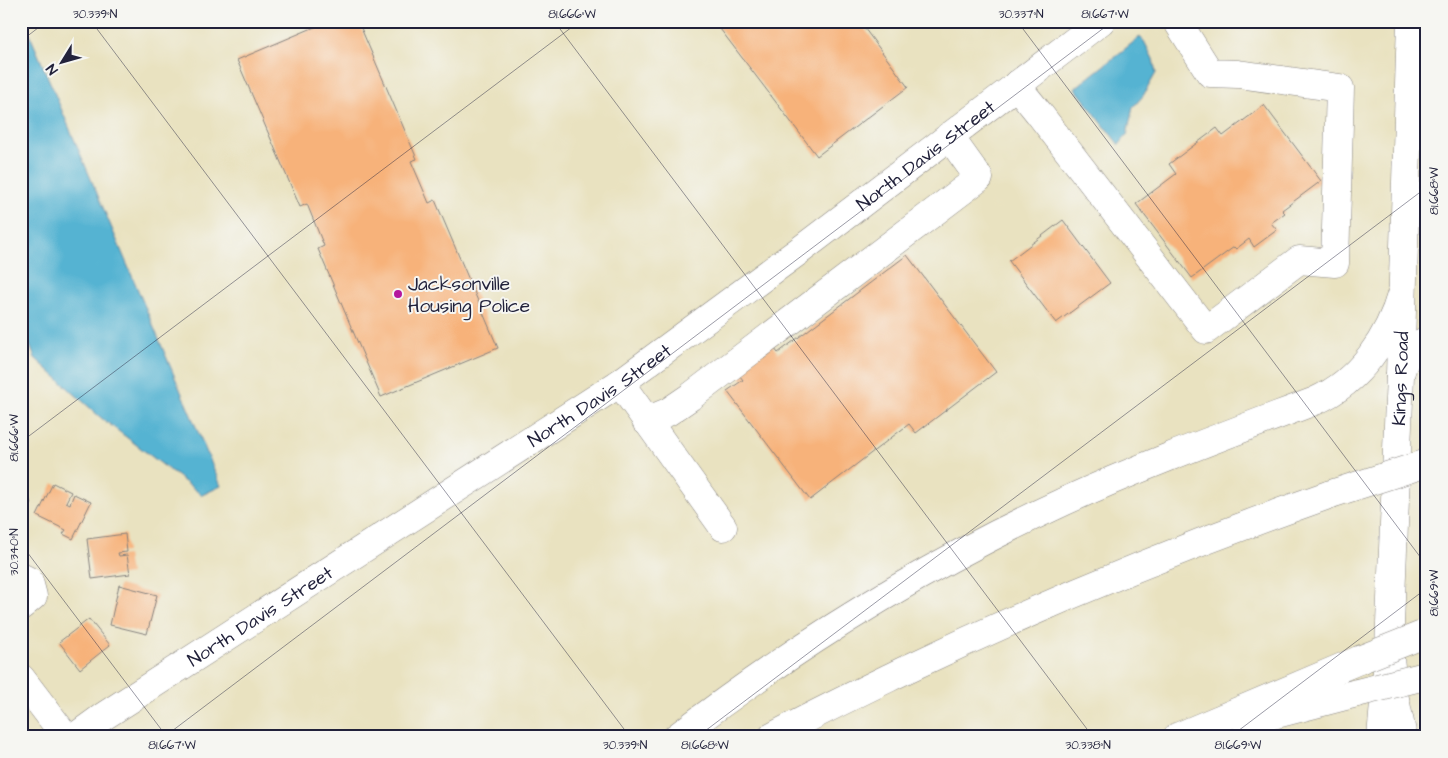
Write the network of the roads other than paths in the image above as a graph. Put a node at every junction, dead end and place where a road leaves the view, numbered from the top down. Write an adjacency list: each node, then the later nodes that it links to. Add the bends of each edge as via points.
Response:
1 (1101, 21): 5 (main road, North Davis Street)
2 (1177, 21): 5 (main road, via 1210,73 1340,88 1336,262 1299,260 1206,330)
3 (1411, 21): 4 (main road, Kings Road)
4 (1418, 82): 7 (main road, Kings Road)
5 (1016, 85): 6 (main road, North Davis Street)
6 (949, 136): 10 (main road, North Davis Street); 11 (main road, via 979,178 690,397 668,412)
7 (1402, 292): 9 (main road, Kings Road); 22 (main road, via 1395,316 1383,339 1360,369 1336,390 1114,479 983,541 826,632)
8 (1427, 340): 9 (main road, via 1409,353)
9 (1400, 375): 17 (main road, Kings Road)
10 (620, 383): 11 (main road); 21 (main road, North Davis Street)
11 (646, 421): 13 (main road)
12 (1427, 463): 23 (main road, bridge, via 1221,534 1070,595 922,662)
13 (723, 527)
14 (21, 577): 15 (main road, via 29,581 33,596)
15 (21, 606)
16 (1424, 634): 24 (main road, bridge)
17 (1389, 649): 26 (main road, Kings Road); 27 (main road)
18 (1424, 677): 25 (main road, bridge)
19 (21, 678): 20 (main road)
20 (66, 737)
21 (75, 737)
22 (677, 737)
23 (772, 737)
24 (1177, 737)
25 (1194, 737)
26 (1381, 737)
27 (1403, 737)

